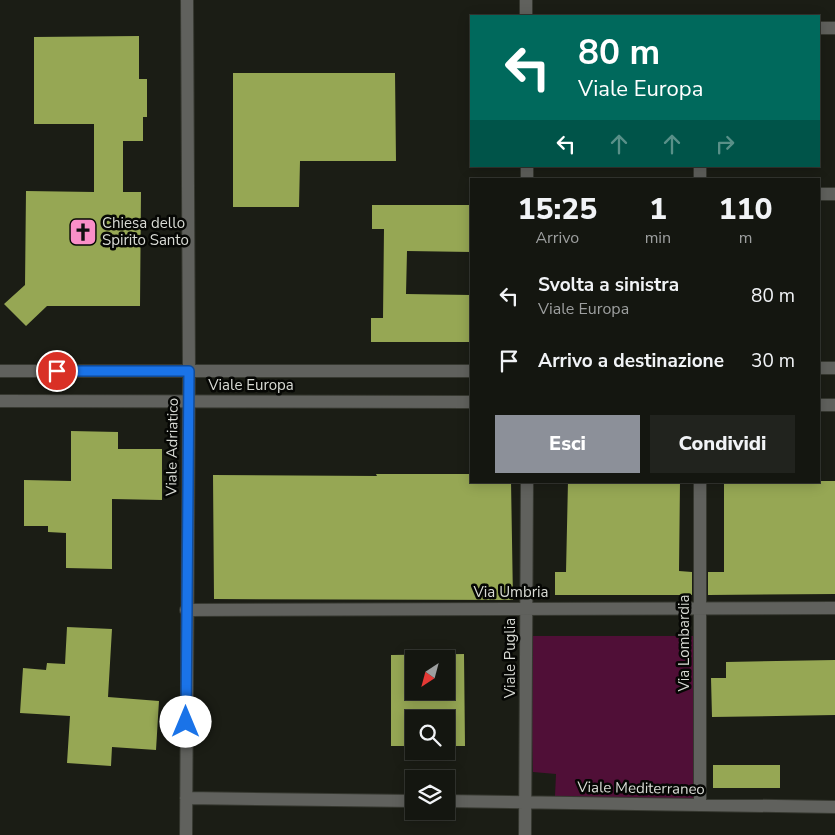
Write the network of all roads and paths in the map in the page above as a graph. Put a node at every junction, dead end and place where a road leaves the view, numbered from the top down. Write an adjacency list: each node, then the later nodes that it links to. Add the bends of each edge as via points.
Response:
1 (187, 0): 11 (street, Viale Adriatico)
2 (526, 0): 3 (street)
3 (526, 15)
4 (820, 28): 5 (street)
5 (835, 28)
6 (820, 194): 7 (street)
7 (835, 194)
8 (820, 368): 9 (street)
9 (835, 368)
10 (0, 371): 11 (street, Viale Europa)
11 (189, 371): 12 (street, Viale Europa); 14 (street, Viale Adriatico)
12 (470, 371)
13 (0, 401): 14 (street, Viale Europa)
14 (189, 401): 15 (street, Viale Europa); 23 (street, Viale Adriatico)
15 (470, 402)
16 (820, 405): 17 (street)
17 (835, 405)
18 (527, 483): 20 (street, Viale Puglia)
19 (700, 483): 21 (street, Via Lombardia)
20 (526, 608): 21 (street, Via Umbria); 23 (street, Via Umbria); 27 (street, Viale Puglia)
21 (700, 608): 22 (street, Via Umbria); 28 (street, Via Lombardia)
22 (835, 608)
23 (186, 610): 24 (street, Viale Adriatico)
24 (186, 798): 25 (street); 30 (street, Viale Adriatico)
25 (405, 801)
26 (455, 801): 27 (street, Viale Mediterraneo)
27 (526, 802): 28 (street, Viale Mediterraneo); 31 (street, Viale Puglia)
28 (700, 805): 29 (street, Viale Mediterraneo)
29 (835, 807)
30 (186, 835)
31 (525, 835)

